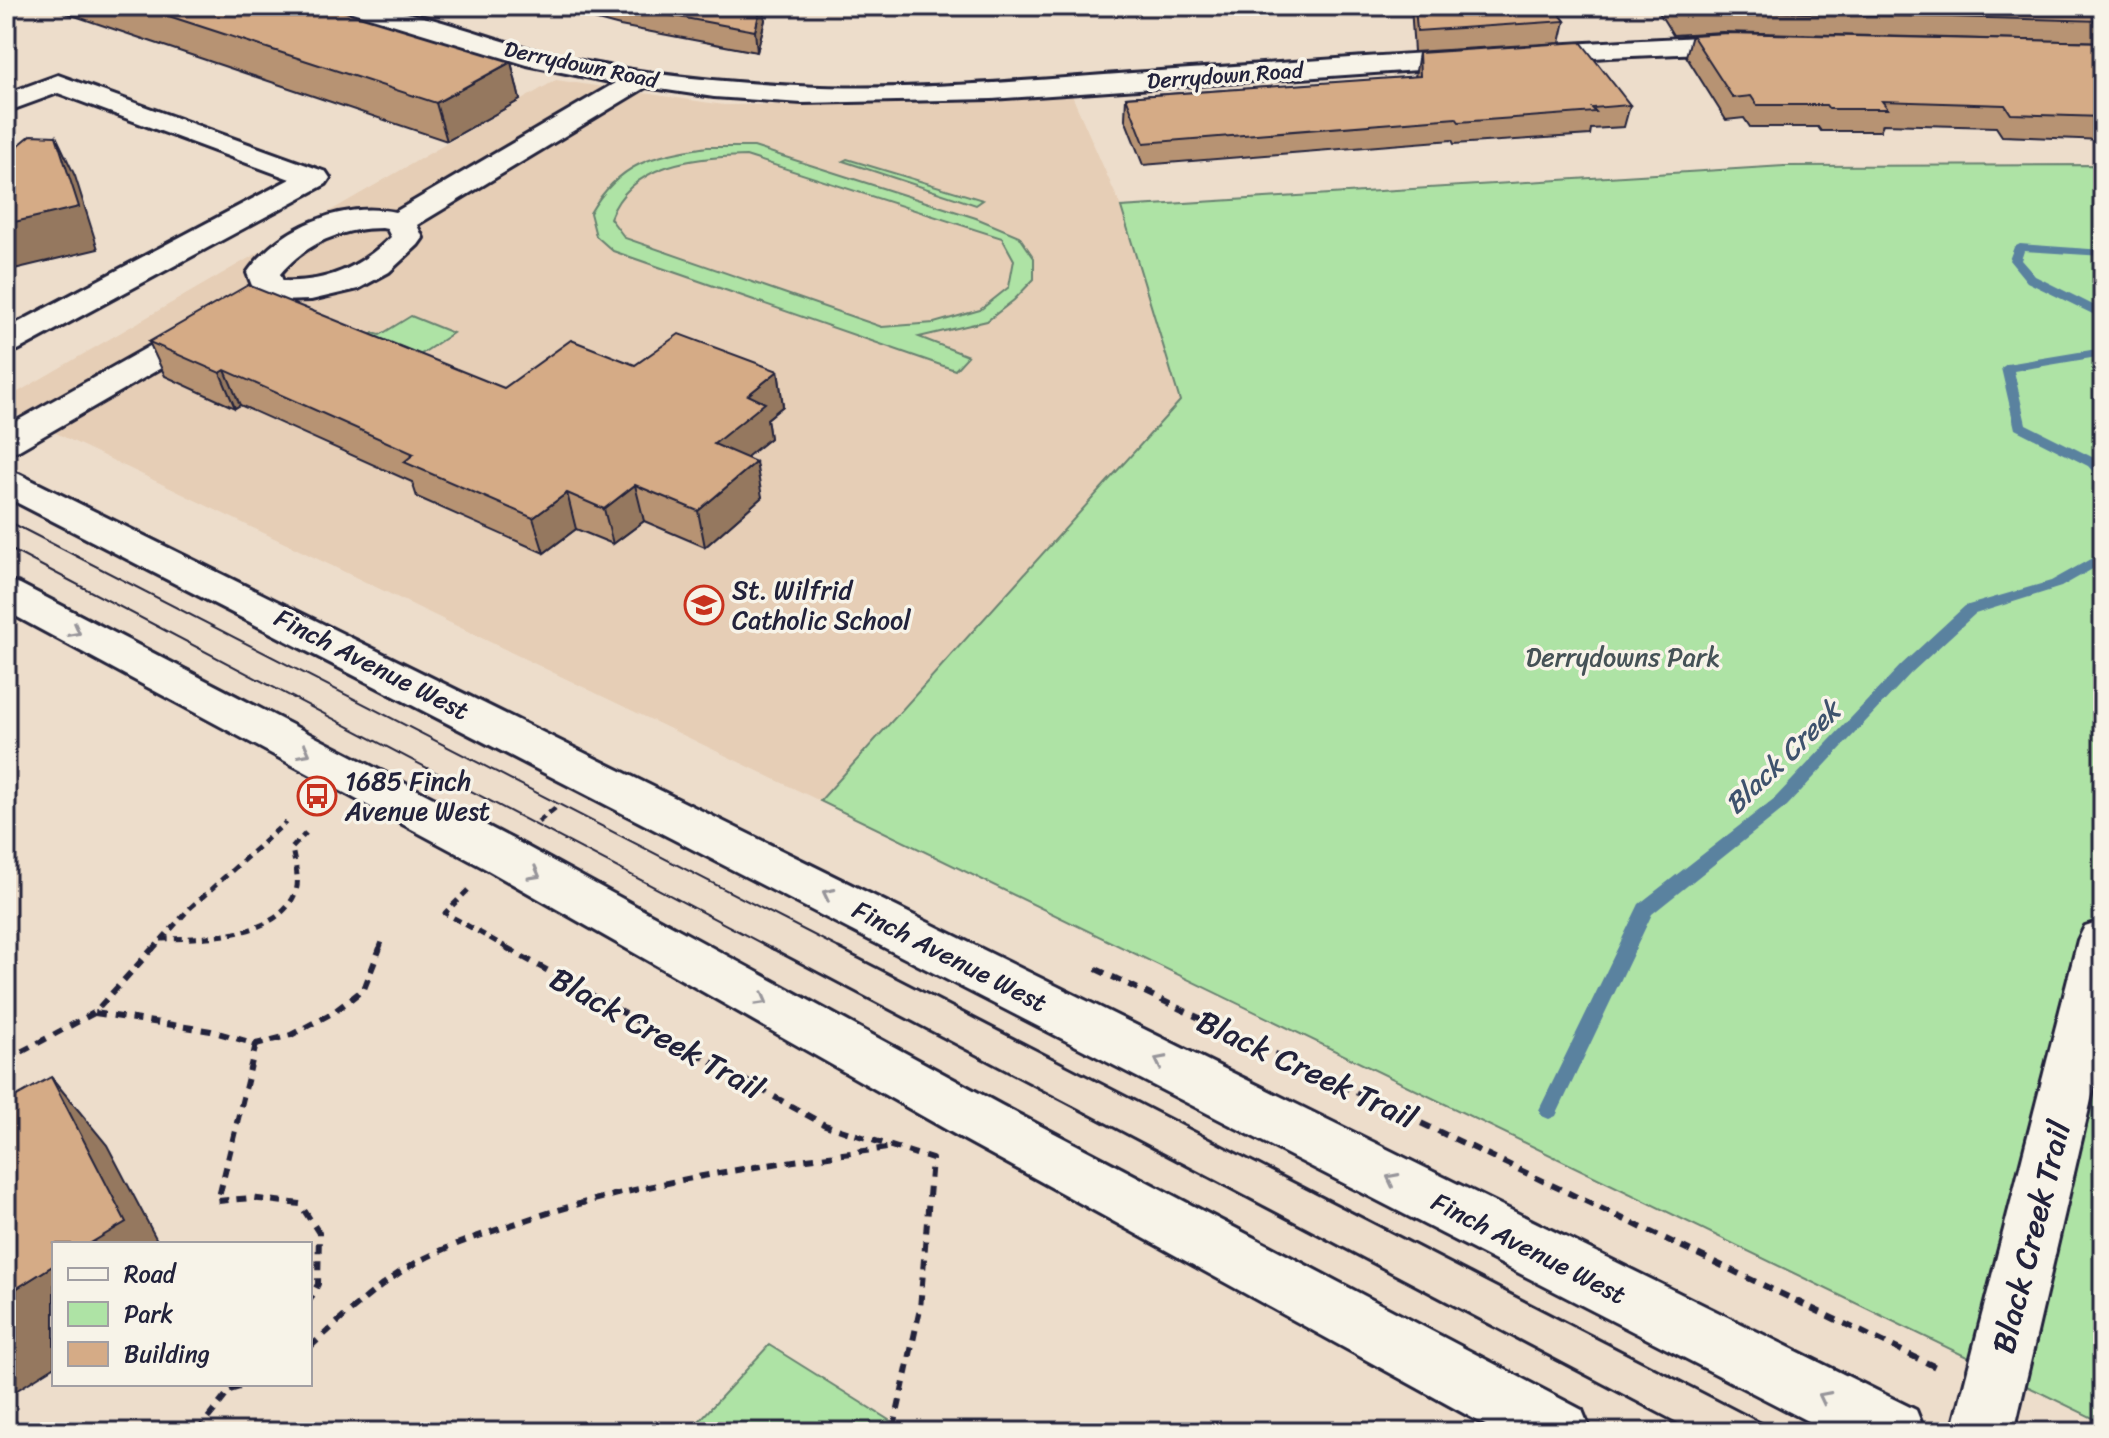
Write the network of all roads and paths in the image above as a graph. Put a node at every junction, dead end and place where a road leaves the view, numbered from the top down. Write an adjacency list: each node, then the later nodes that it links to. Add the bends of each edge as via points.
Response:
1 (358, 6): 3 (main road, Derrydown Road, via 537,59)
2 (1782, 44): 3 (main road, Derrydown Road, via 1609,49 890,96 802,95)
3 (641, 79): 6 (main road)
4 (6, 104): 5 (main road, via 58,83)
5 (336, 185): 6 (main road, via 378,199); 8 (main road)
6 (391, 219): 7 (main road, via 362,217 312,234 274,257 263,273); 7 (main road, via 407,238 386,261 347,283 306,293)
7 (271, 291): 9 (main road)
8 (6, 343)
9 (6, 442)
10 (6, 482): 30 (main road, Finch Avenue West, one-way to 10)
11 (6, 594): 29 (main road, one-way to 29, via 503,856 982,1122)
12 (286, 822): 15 (path)
13 (306, 833): 15 (path, via 292,848 297,890 286,909 258,925 215,937)
14 (445, 913): 22 (path, Black Creek Trail, via 779,1102)
15 (160, 939): 19 (path)
16 (383, 939): 20 (path, via 364,989 291,1035)
17 (2103, 940): 26 (main road, Black Creek Trail)
18 (1093, 968): 26 (path, Black Creek Trail)
19 (94, 1013): 20 (path, via 211,1031); 21 (path)
20 (256, 1044): 23 (path, via 218,1201 251,1198 300,1204 319,1233 318,1284)
21 (6, 1060)
22 (892, 1148): 24 (path, via 737,1168 591,1198 472,1238 402,1271); 28 (path, Black Creek Trail, via 932,1159 920,1309)
23 (312, 1296)
24 (312, 1345)
25 (232, 1387): 27 (path)
26 (1988, 1413)
27 (197, 1432)
28 (893, 1432)
29 (1560, 1432)
30 (1894, 1432)

